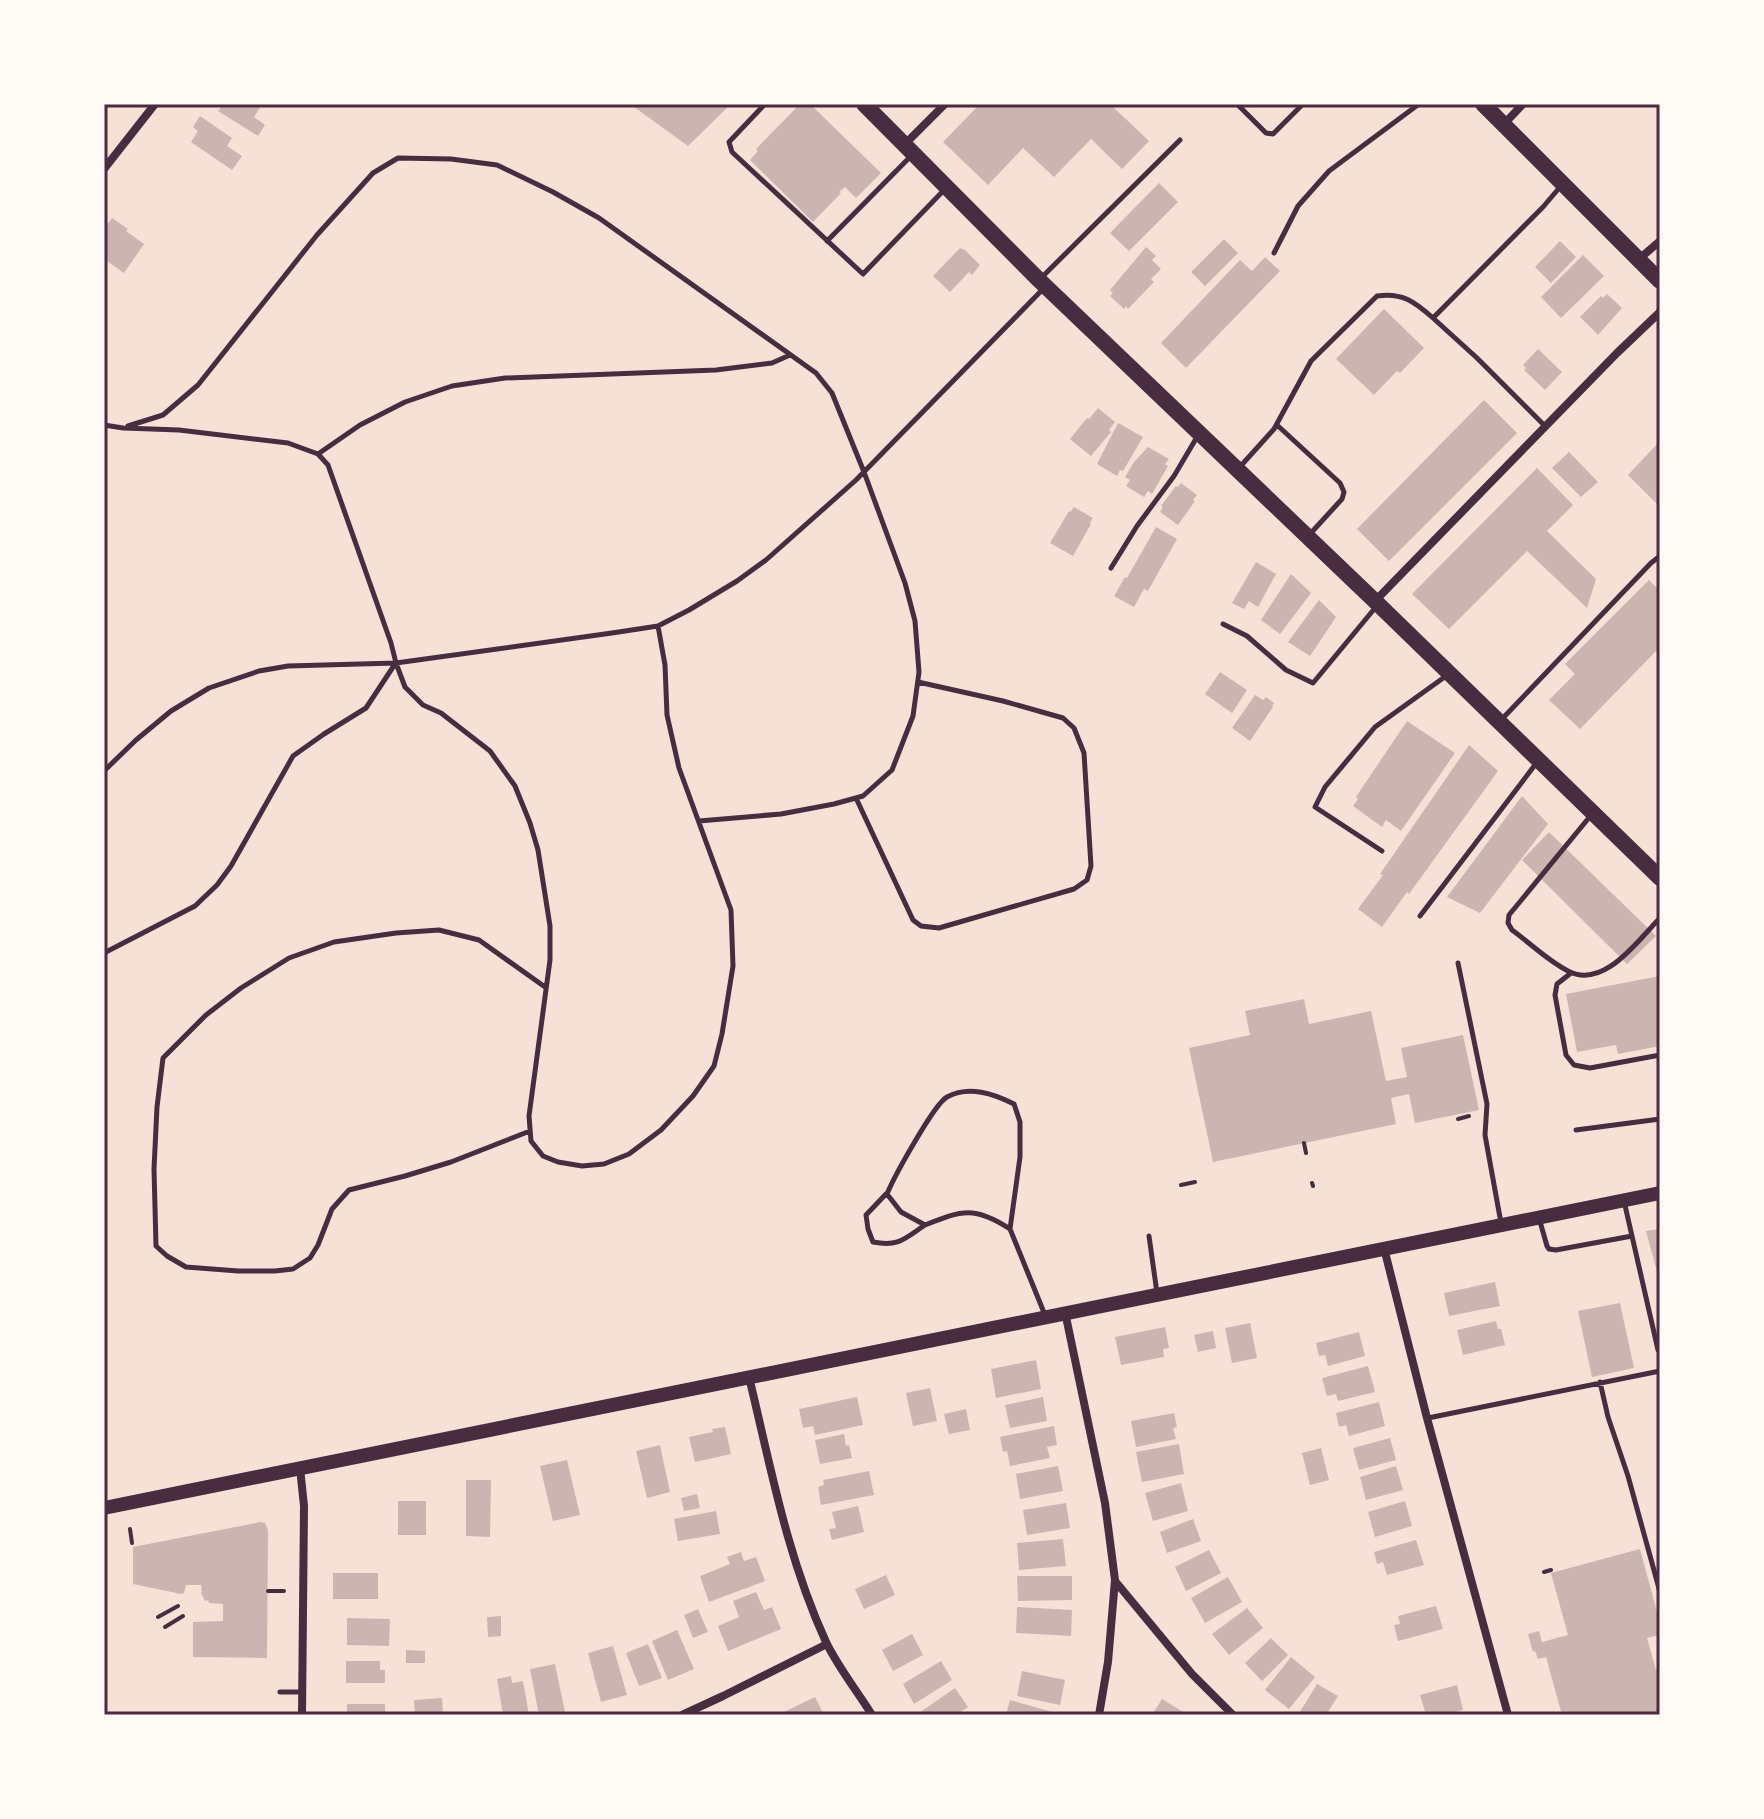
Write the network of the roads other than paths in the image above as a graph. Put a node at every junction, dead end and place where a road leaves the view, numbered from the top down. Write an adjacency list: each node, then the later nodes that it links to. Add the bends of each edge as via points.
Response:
1 (155, 104): 13 (street)
2 (765, 104): 16 (lane, via 729,142 732,152)
3 (864, 104): 12 (main road)
4 (945, 104): 12 (street)
5 (1237, 104): 6 (lane, via 1273,134)
6 (1303, 104)
7 (1419, 104): 18 (lane, via 1329,171 1298,206)
8 (1483, 104): 10 (main road)
9 (1523, 104): 10 (street)
10 (1504, 125): 14 (main road)
11 (1180, 140): 21 (lane)
12 (908, 150): 15 (main road); 16 (lane)
13 (104, 169)
14 (1563, 183): 19 (main road); 23 (lane)
15 (946, 188): 16 (lane, via 863,274); 21 (main road)
16 (827, 241)
17 (1660, 241): 19 (street)
18 (1274, 253)
19 (1639, 259): 20 (main road)
20 (1660, 281)
21 (1043, 283): 29 (main road); 32 (lane)
22 (1660, 312): 27 (street)
23 (1433, 318): 26 (lane, via 1414,301 1377,296 1311,361); 27 (lane)
24 (790, 355): 28 (lane, via 599,218 553,192 497,165 398,158 373,173 317,235 198,385 163,415); 30 (lane, via 772,363 716,370 505,378 452,386 371,419); 32 (lane, via 816,373 832,393)
25 (104, 425): 28 (lane)
26 (1277, 425): 31 (lane); 33 (lane, via 1344,492)
27 (1546, 426): 36 (street)
28 (123, 428): 30 (lane, via 288,443)
29 (1199, 433): 31 (main road); 35 (lane)
30 (318, 454): 39 (lane, via 328,465)
31 (1237, 469): 33 (main road)
32 (864, 472): 38 (lane, via 766,560); 41 (lane, via 915,621)
33 (1308, 536): 36 (main road)
34 (1660, 556): 42 (lane)
35 (1111, 568)
36 (1377, 602): 37 (lane, via 1313,683); 40 (main road)
37 (1223, 624)
38 (658, 626): 39 (lane); 47 (lane, via 674,749)
39 (396, 663): 44 (lane, via 288,666 233,678 171,711); 52 (lane, via 366,708 293,756 217,885 195,906); 55 (lane, via 405,687 490,751 515,786 538,850 550,926)
40 (1450, 674): 42 (main road); 48 (lane, via 1375,727 1315,807)
41 (918, 682): 45 (lane, via 913,716 892,770); 45 (lane, via 1063,718 1074,728 1084,753 1091,866 1087,880 1074,889 939,928 921,926 913,920)
42 (1500, 722): 43 (main road)
43 (1539, 760): 46 (main road); 50 (lane)
44 (104, 771)
45 (856, 798): 47 (lane, via 781,814)
46 (1593, 813): 49 (main road); 54 (lane, via 1509,915 1512,930)
47 (699, 821): 59 (lane, via 731,910 733,966 714,1066 661,1130 629,1154 604,1164 582,1166 543,1156)
48 (1382, 851)
49 (1660, 878)
50 (1420, 916)
51 (1660, 918): 54 (lane, via 1607,970 1585,976)
52 (104, 953)
53 (1458, 963): 64 (lane, via 1487,1104 1485,1135)
54 (1571, 973): 56 (lane, via 1557,984 1555,995 1566,1055 1574,1065 1590,1068)
55 (545, 987): 59 (lane); 59 (lane, via 479,940 439,930 334,942 289,958 241,988 163,1058 154,1169 156,1246 186,1267 293,1269 310,1258 332,1209 349,1190 451,1162)
56 (1660, 1055)
57 (1660, 1119): 58 (lane)
58 (1576, 1130)
59 (530, 1131)
60 (1660, 1193): 62 (main road)
61 (887, 1194): 65 (lane, via 901,1212); 65 (lane, via 866,1215 873,1242 901,1241); 66 (lane, via 945,1098 969,1091 995,1094 1014,1104 1020,1122)
62 (1624, 1200): 63 (main road); 68 (lane)
63 (1539, 1217): 64 (main road); 68 (lane, via 1549,1249)
64 (1502, 1224): 69 (main road)
65 (925, 1225): 66 (lane, via 971,1212)
66 (1010, 1229): 72 (lane)
67 (1149, 1236): 70 (lane)
68 (1632, 1236): 73 (lane)
69 (1383, 1248): 70 (main road); 77 (street)
70 (1157, 1294): 71 (main road)
71 (1065, 1312): 72 (main road); 80 (street, via 1105,1503)
72 (1045, 1316): 75 (main road)
73 (1658, 1350)
74 (1660, 1371): 76 (lane)
75 (749, 1377): 78 (main road); 82 (street, via 774,1491)
76 (1600, 1382): 77 (lane); 81 (lane)
77 (1427, 1418): 90 (street)
78 (300, 1468): 79 (main road); 84 (street)
79 (104, 1508)
80 (1115, 1580): 88 (street); 89 (street)
81 (1660, 1592)
82 (827, 1644): 86 (street); 87 (street)
83 (280, 1692): 84 (lane)
84 (302, 1692): 85 (street)
85 (302, 1715)
86 (682, 1715)
87 (872, 1715)
88 (1099, 1715)
89 (1233, 1715)
90 (1508, 1715)

